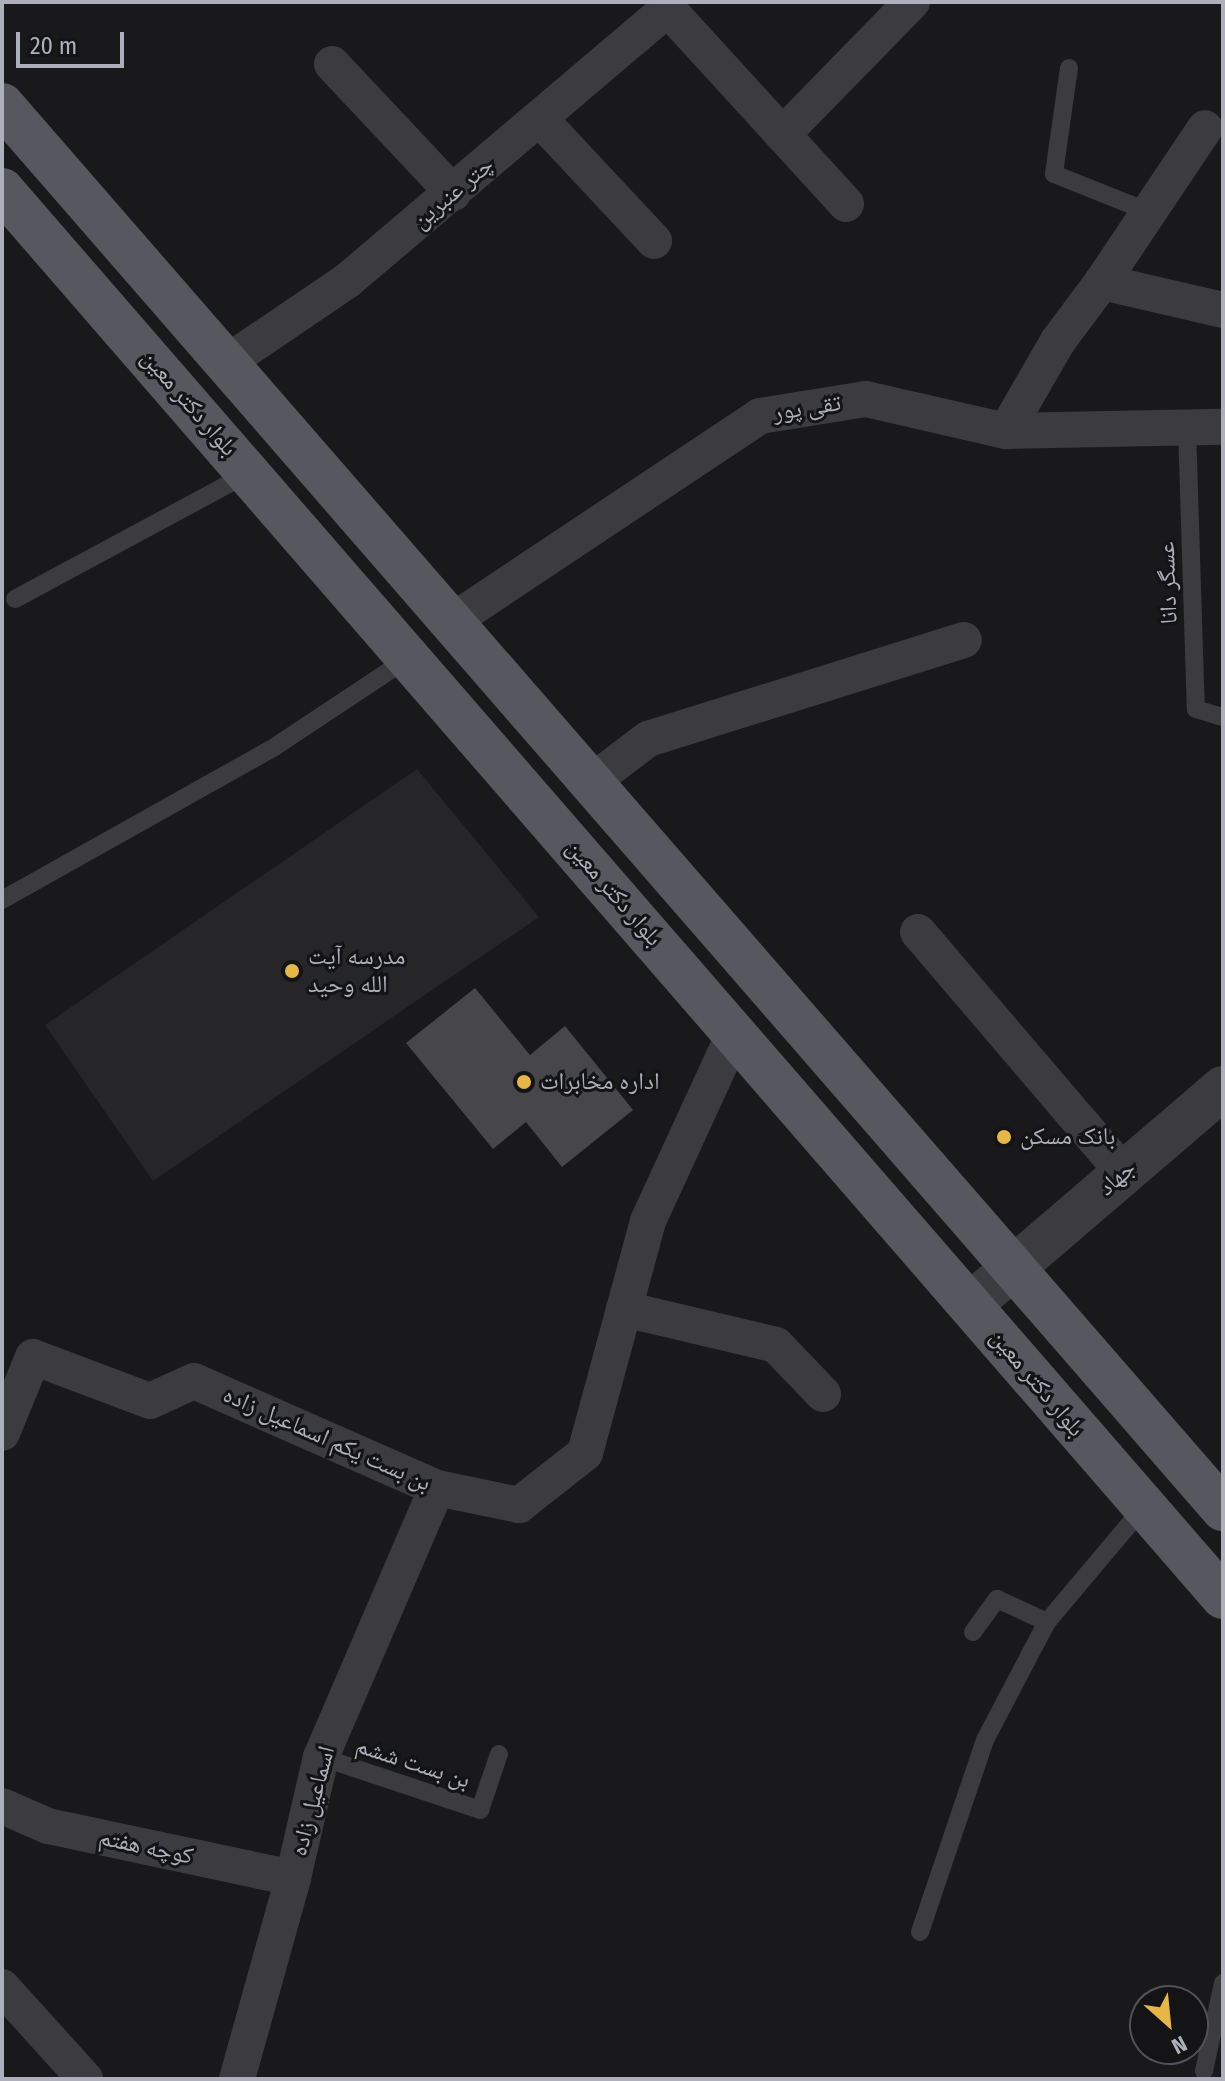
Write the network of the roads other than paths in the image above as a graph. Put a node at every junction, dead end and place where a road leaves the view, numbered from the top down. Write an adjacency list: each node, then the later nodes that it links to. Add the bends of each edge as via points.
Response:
1 (912, 2): 7 (street)
2 (332, 64): 9 (street)
3 (1069, 68): 11 (lane, via 1054,174)
4 (2, 105): 15 (main road)
5 (540, 119): 7 (street, چتر عنبرین, via 668,9); 9 (street, چتر عنبرین); 12 (street)
6 (1205, 128): 11 (street)
7 (783, 134): 10 (street)
8 (2, 190): 19 (main road, بلوار دکتر معین)
9 (453, 193): 15 (street, چتر عنبرین, via 348,280)
10 (846, 204)
11 (1149, 212): 13 (street)
12 (654, 241)
13 (1102, 282): 14 (street); 18 (street, via 1058,341)
14 (1223, 310)
15 (226, 363): 21 (main road)
16 (1223, 427): 17 (street, تقی پور)
17 (1187, 428): 18 (street, تقی پور); 24 (lane, عسگر دانا, via 1196,709)
18 (1006, 431): 21 (street, تقی پور, via 866,399 760,416)
19 (249, 473): 20 (lane); 23 (main road, بلوار دکتر معین)
20 (15, 599)
21 (451, 622): 25 (main road)
22 (964, 640): 25 (street, via 648,739)
23 (410, 657): 26 (lane, via 276,746); 28 (main road, بلوار دکتر معین)
24 (1223, 717)
25 (590, 783): 31 (main road)
26 (2, 900)
27 (918, 932): 30 (street)
28 (735, 1032): 32 (main road, بلوار دکتر معین); 33 (street, بن بست یکم اسماعیل زاده, via 648,1221)
29 (1223, 1088): 30 (street, جهاد)
30 (1124, 1173): 31 (street, جهاد)
31 (1012, 1269): 32 (street, جهاد); 38 (main road)
32 (971, 1304): 37 (main road, بلوار دکتر معین)
33 (624, 1309): 34 (street, via 776,1345); 36 (street, بن بست یکم اسماعیل زاده, via 585,1453 519,1505)
34 (823, 1394)
35 (2, 1433): 36 (street, بن بست یکم اسماعیل زاده, via 33,1357 150,1401 194,1381)
36 (437, 1488): 43 (street, اسماعیل زاده)
37 (1143, 1508): 39 (main road, بلوار دکتر معین); 40 (lane)
38 (1223, 1509)
39 (1223, 1597)
40 (1047, 1622): 41 (lane, via 997,1599); 46 (lane, via 985,1740)
41 (973, 1632)
42 (499, 1754): 43 (lane, بن بست ششم, via 480,1810)
43 (321, 1757): 45 (street, اسماعیل زاده)
44 (2, 1806): 45 (street, کوچه هفتم, via 48,1826)
45 (293, 1878): 51 (street, اسماعیل زاده)
46 (920, 1932)
47 (1223, 1983): 49 (lane)
48 (2, 1987): 50 (street)
49 (1204, 2071)
50 (85, 2079)
51 (237, 2079)

